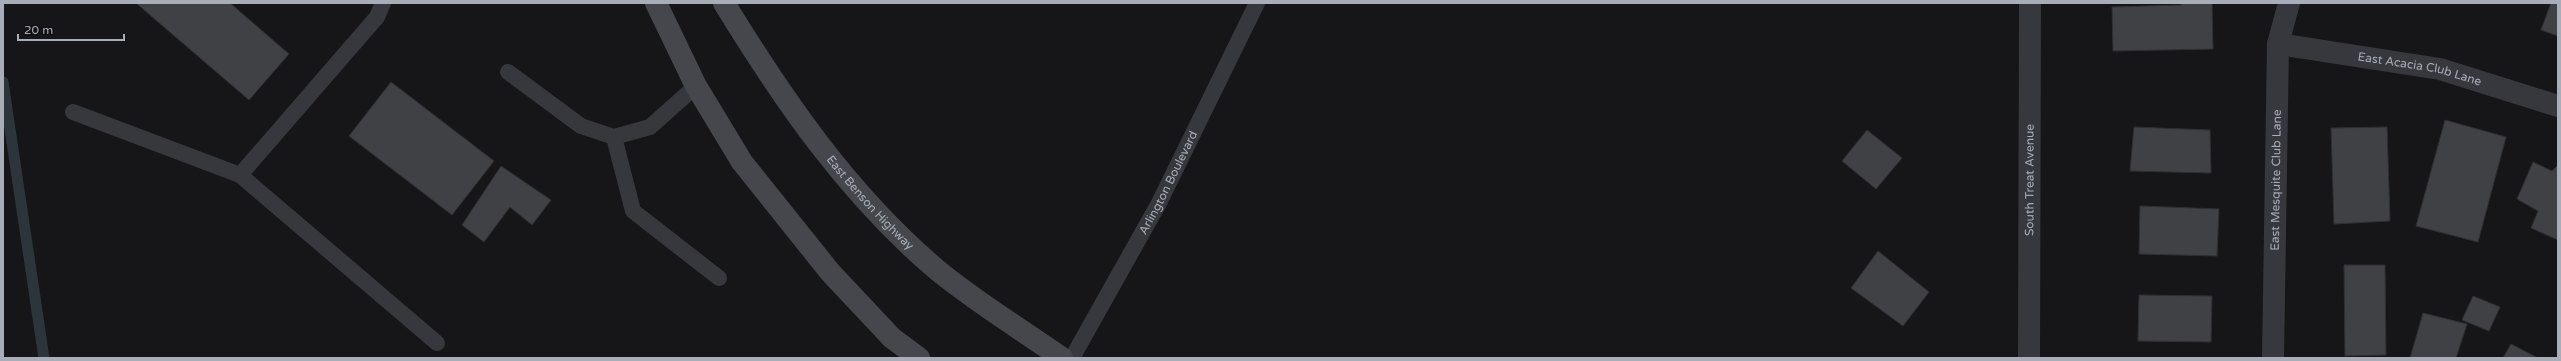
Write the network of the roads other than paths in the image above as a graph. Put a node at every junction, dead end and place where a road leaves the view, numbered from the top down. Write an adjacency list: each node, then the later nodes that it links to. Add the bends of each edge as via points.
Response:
1 (383, 3): 13 (lane, via 377,17)
2 (656, 3): 9 (main road)
3 (724, 3): 17 (main road, East Benson Highway, via 772,82 821,149 872,208 937,269)
4 (1257, 3): 18 (lane, Arlington Boulevard, via 1159,203)
5 (2030, 3): 19 (street, South Treat Avenue)
6 (2289, 3): 7 (street, East Mesquite Club Lane)
7 (2278, 44): 10 (street, East Acacia Club Lane, via 2440,69); 20 (street, East Mesquite Club Lane)
8 (508, 72): 12 (lane, via 581,126)
9 (696, 86): 12 (lane, via 650,127); 16 (main road, via 742,162 791,227 892,338)
10 (2558, 106)
11 (74, 112): 13 (lane)
12 (614, 137): 14 (lane, via 633,211)
13 (240, 175): 15 (lane)
14 (719, 278)
15 (437, 342)
16 (919, 358)
17 (1062, 358)
18 (1072, 358)
19 (2029, 358)
20 (2273, 358)

